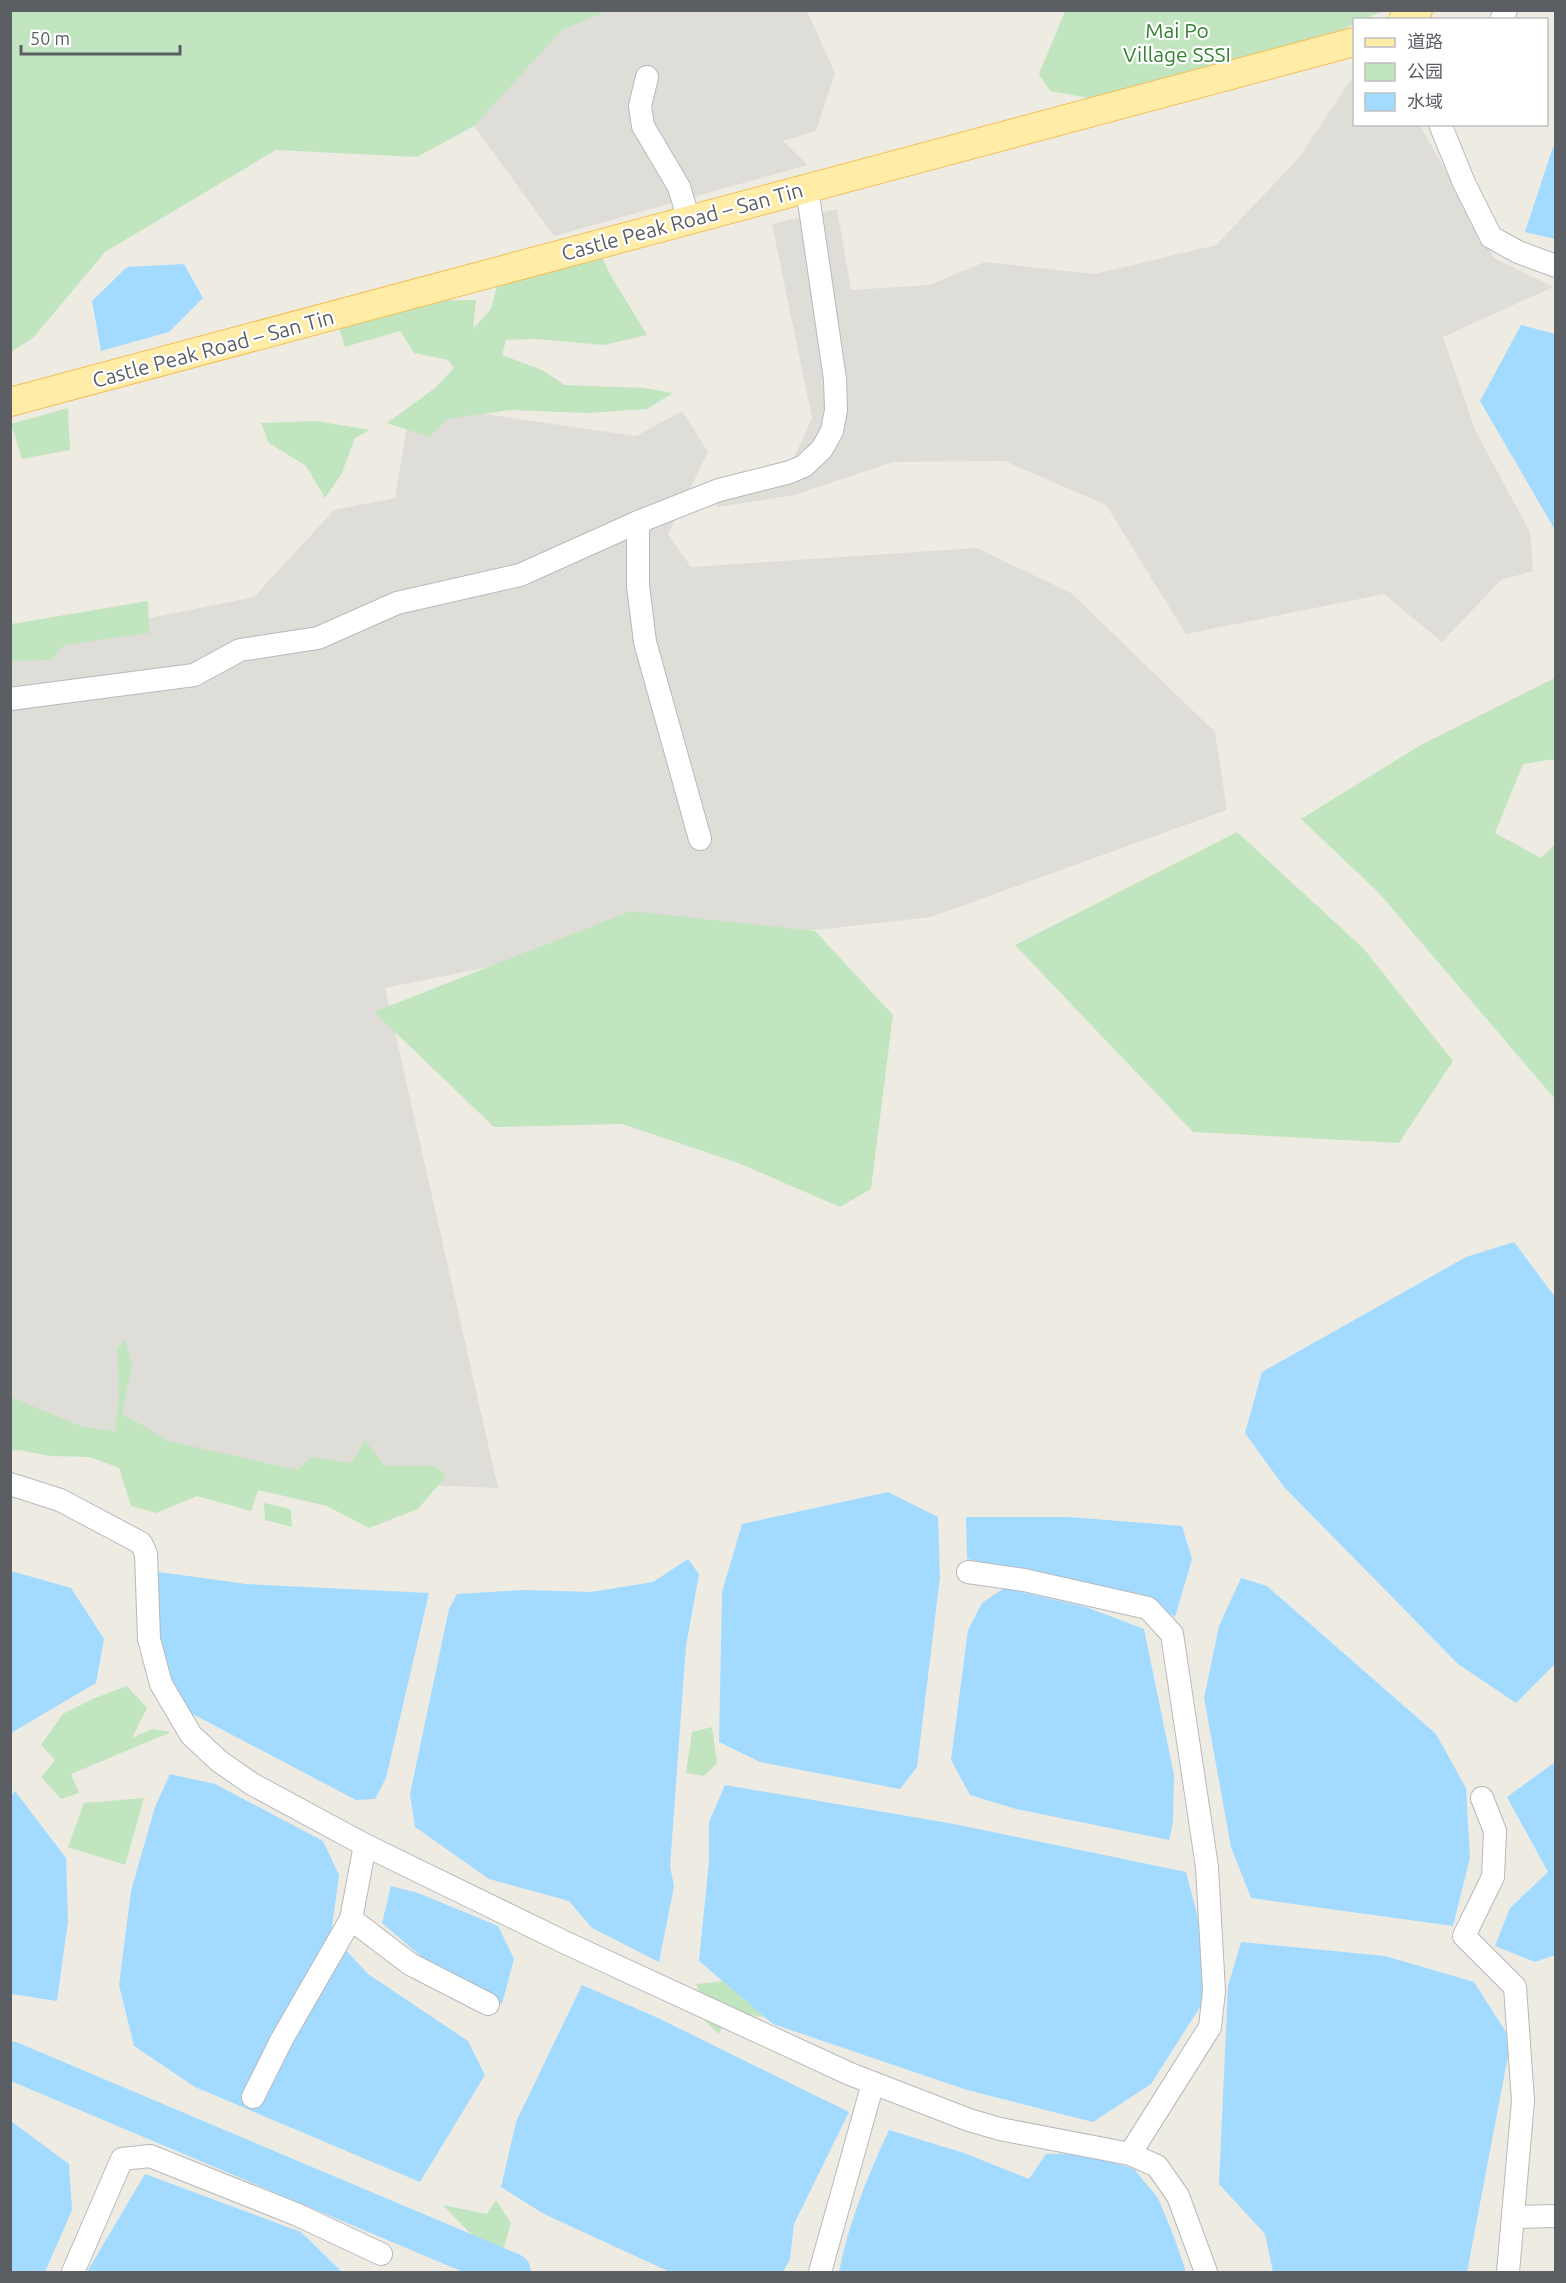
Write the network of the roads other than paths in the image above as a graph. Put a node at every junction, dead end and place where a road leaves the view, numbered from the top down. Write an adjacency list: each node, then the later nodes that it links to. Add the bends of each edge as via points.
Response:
1 (1418, 10): 2 (main road)
2 (1405, 18)
3 (1353, 42): 6 (main road, Castle Peak Road – San Tin)
4 (646, 77): 7 (street, via 640,106 643,126 679,187)
5 (1441, 126): 8 (street, via 1491,237)
6 (807, 188): 7 (main road, Castle Peak Road – San Tin); 10 (street, via 835,379 832,431 822,449 804,466 719,490)
7 (689, 220): 9 (main road, Castle Peak Road – San Tin)
8 (1556, 266)
9 (10, 402)
10 (638, 522): 11 (street, via 520,575 397,603 318,638 240,650 194,675); 12 (street, via 638,586 645,642)
11 (10, 699)
12 (700, 839)
13 (10, 1484): 16 (street, via 60,1500 141,1543 146,1554 148,1639 161,1684 191,1735 252,1784)
14 (968, 1572): 21 (street, via 1024,1580 1148,1608 1172,1634 1207,1867 1214,1991 1210,2027)
15 (1482, 1798): 23 (street, via 1495,1831 1493,1877 1464,1936 1515,1987 1523,2101)
16 (366, 1845): 17 (street); 19 (street, via 564,1942)
17 (351, 1919): 18 (street, via 410,1964); 20 (street)
18 (488, 2004)
19 (873, 2083): 21 (street, via 1000,2129); 26 (street)
20 (253, 2097)
21 (1130, 2154): 27 (street, via 1157,2166 1178,2196)
22 (1556, 2216): 23 (street)
23 (1513, 2217): 28 (street)
24 (381, 2254): 25 (street, via 150,2156 122,2158)
25 (73, 2272)
26 (820, 2272)
27 (1206, 2272)
28 (1508, 2272)

